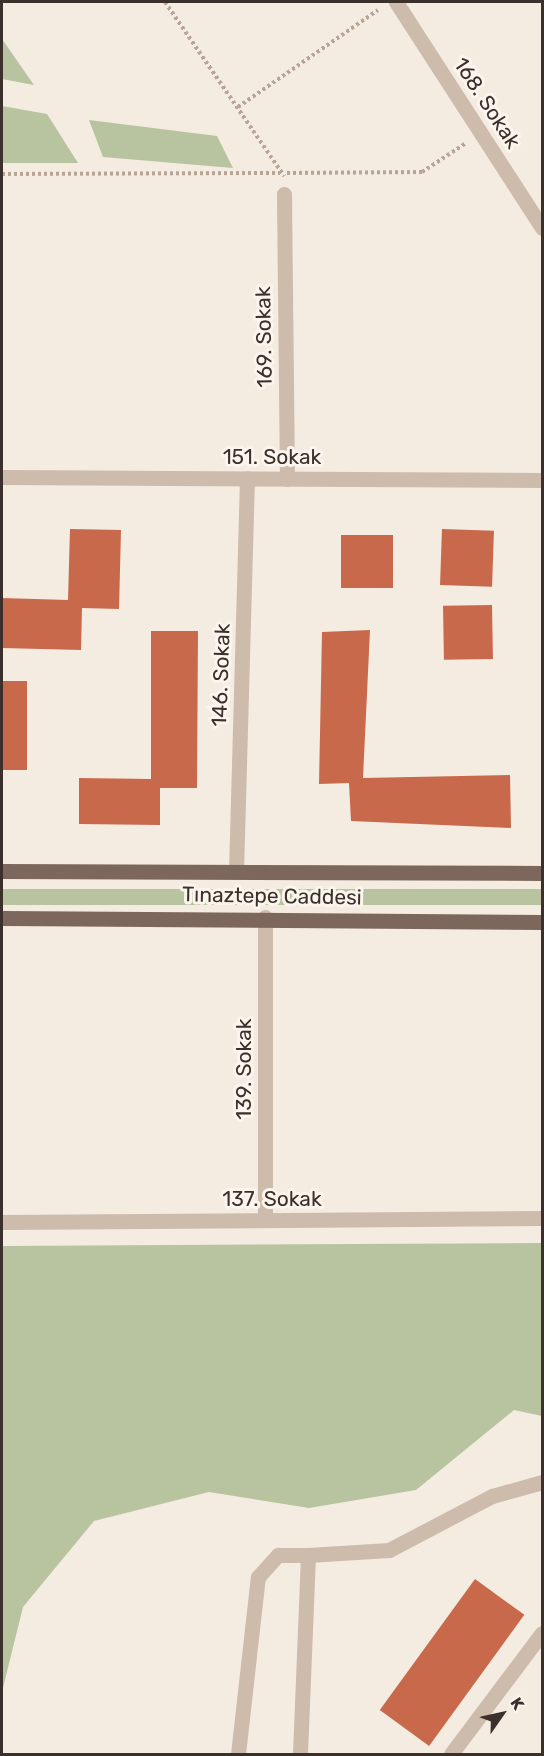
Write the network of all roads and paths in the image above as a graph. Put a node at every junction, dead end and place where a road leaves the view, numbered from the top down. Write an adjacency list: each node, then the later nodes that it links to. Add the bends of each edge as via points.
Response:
1 (165, 2): 4 (path)
2 (396, 2): 5 (street, 168. Sokak)
3 (380, 8): 4 (path)
4 (238, 107): 6 (path)
5 (482, 133): 6 (path, via 422,172); 9 (street, 168. Sokak)
6 (284, 173): 7 (path); 8 (path)
7 (2, 174)
8 (284, 194): 12 (street, 169. Sokak)
9 (543, 228)
10 (2, 477): 11 (street, 151. Sokak)
11 (247, 478): 12 (street, 151. Sokak); 15 (street, 146. Sokak)
12 (287, 478): 13 (street, 151. Sokak)
13 (543, 480)
14 (2, 871): 15 (main road, Tınaztepe Caddesi)
15 (236, 872): 16 (main road, Tınaztepe Caddesi)
16 (543, 873)
17 (265, 917): 18 (main road, Tınaztepe Caddesi); 19 (main road, Tınaztepe Caddesi); 21 (street, 139. Sokak)
18 (2, 918)
19 (543, 922)
20 (543, 1218): 21 (street, 137. Sokak)
21 (265, 1220): 22 (street, 137. Sokak)
22 (2, 1222)
23 (543, 1482): 24 (street, via 492,1496 389,1550)
24 (308, 1555): 26 (street, via 278,1555 258,1577); 27 (street)
25 (543, 1633): 28 (street)
26 (238, 1755)
27 (300, 1755)
28 (451, 1755)

